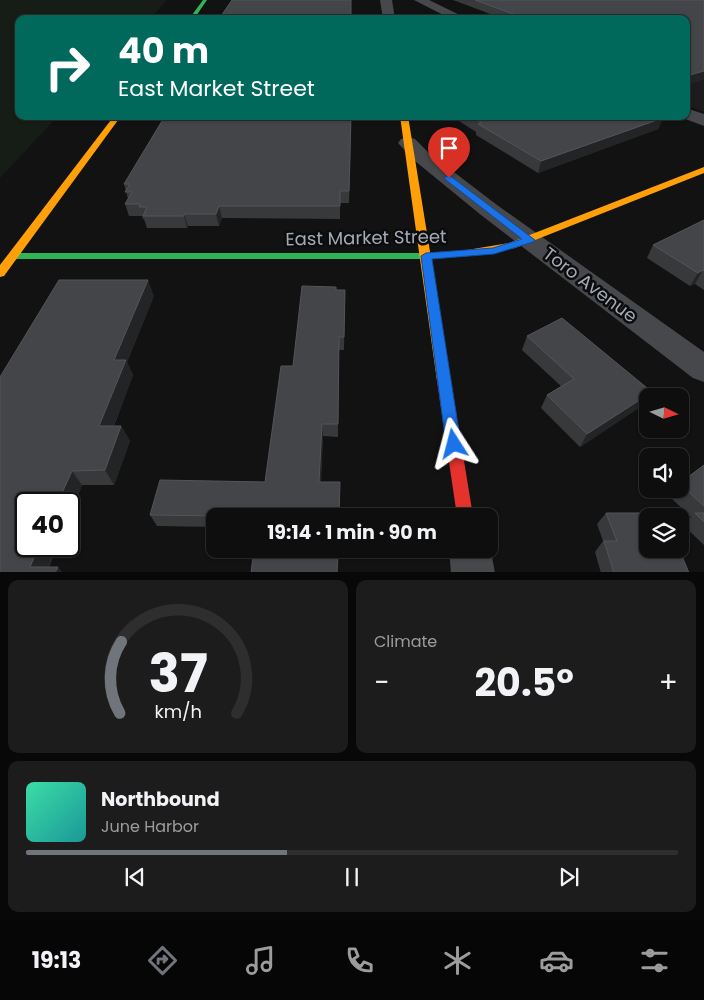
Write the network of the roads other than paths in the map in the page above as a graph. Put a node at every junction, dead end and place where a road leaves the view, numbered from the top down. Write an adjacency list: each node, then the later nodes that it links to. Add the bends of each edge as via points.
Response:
1 (205, 0): 4 (street)
2 (386, 0): 5 (street)
3 (420, 0): 6 (street)
4 (194, 15)
5 (388, 15)
6 (453, 15)
7 (690, 115): 10 (street)
8 (115, 120): 14 (street)
9 (405, 120): 11 (street)
10 (704, 121)
11 (408, 143): 13 (street, Toro Avenue); 15 (street)
12 (704, 170): 13 (street, East Market Street)
13 (530, 240): 15 (street, East Market Street, via 494,251); 17 (street, Toro Avenue)
14 (13, 256): 15 (street, East Market Street); 16 (street)
15 (426, 256): 18 (street)
16 (0, 273)
17 (704, 369)
18 (464, 508)
19 (471, 558): 20 (street)
20 (473, 572)

